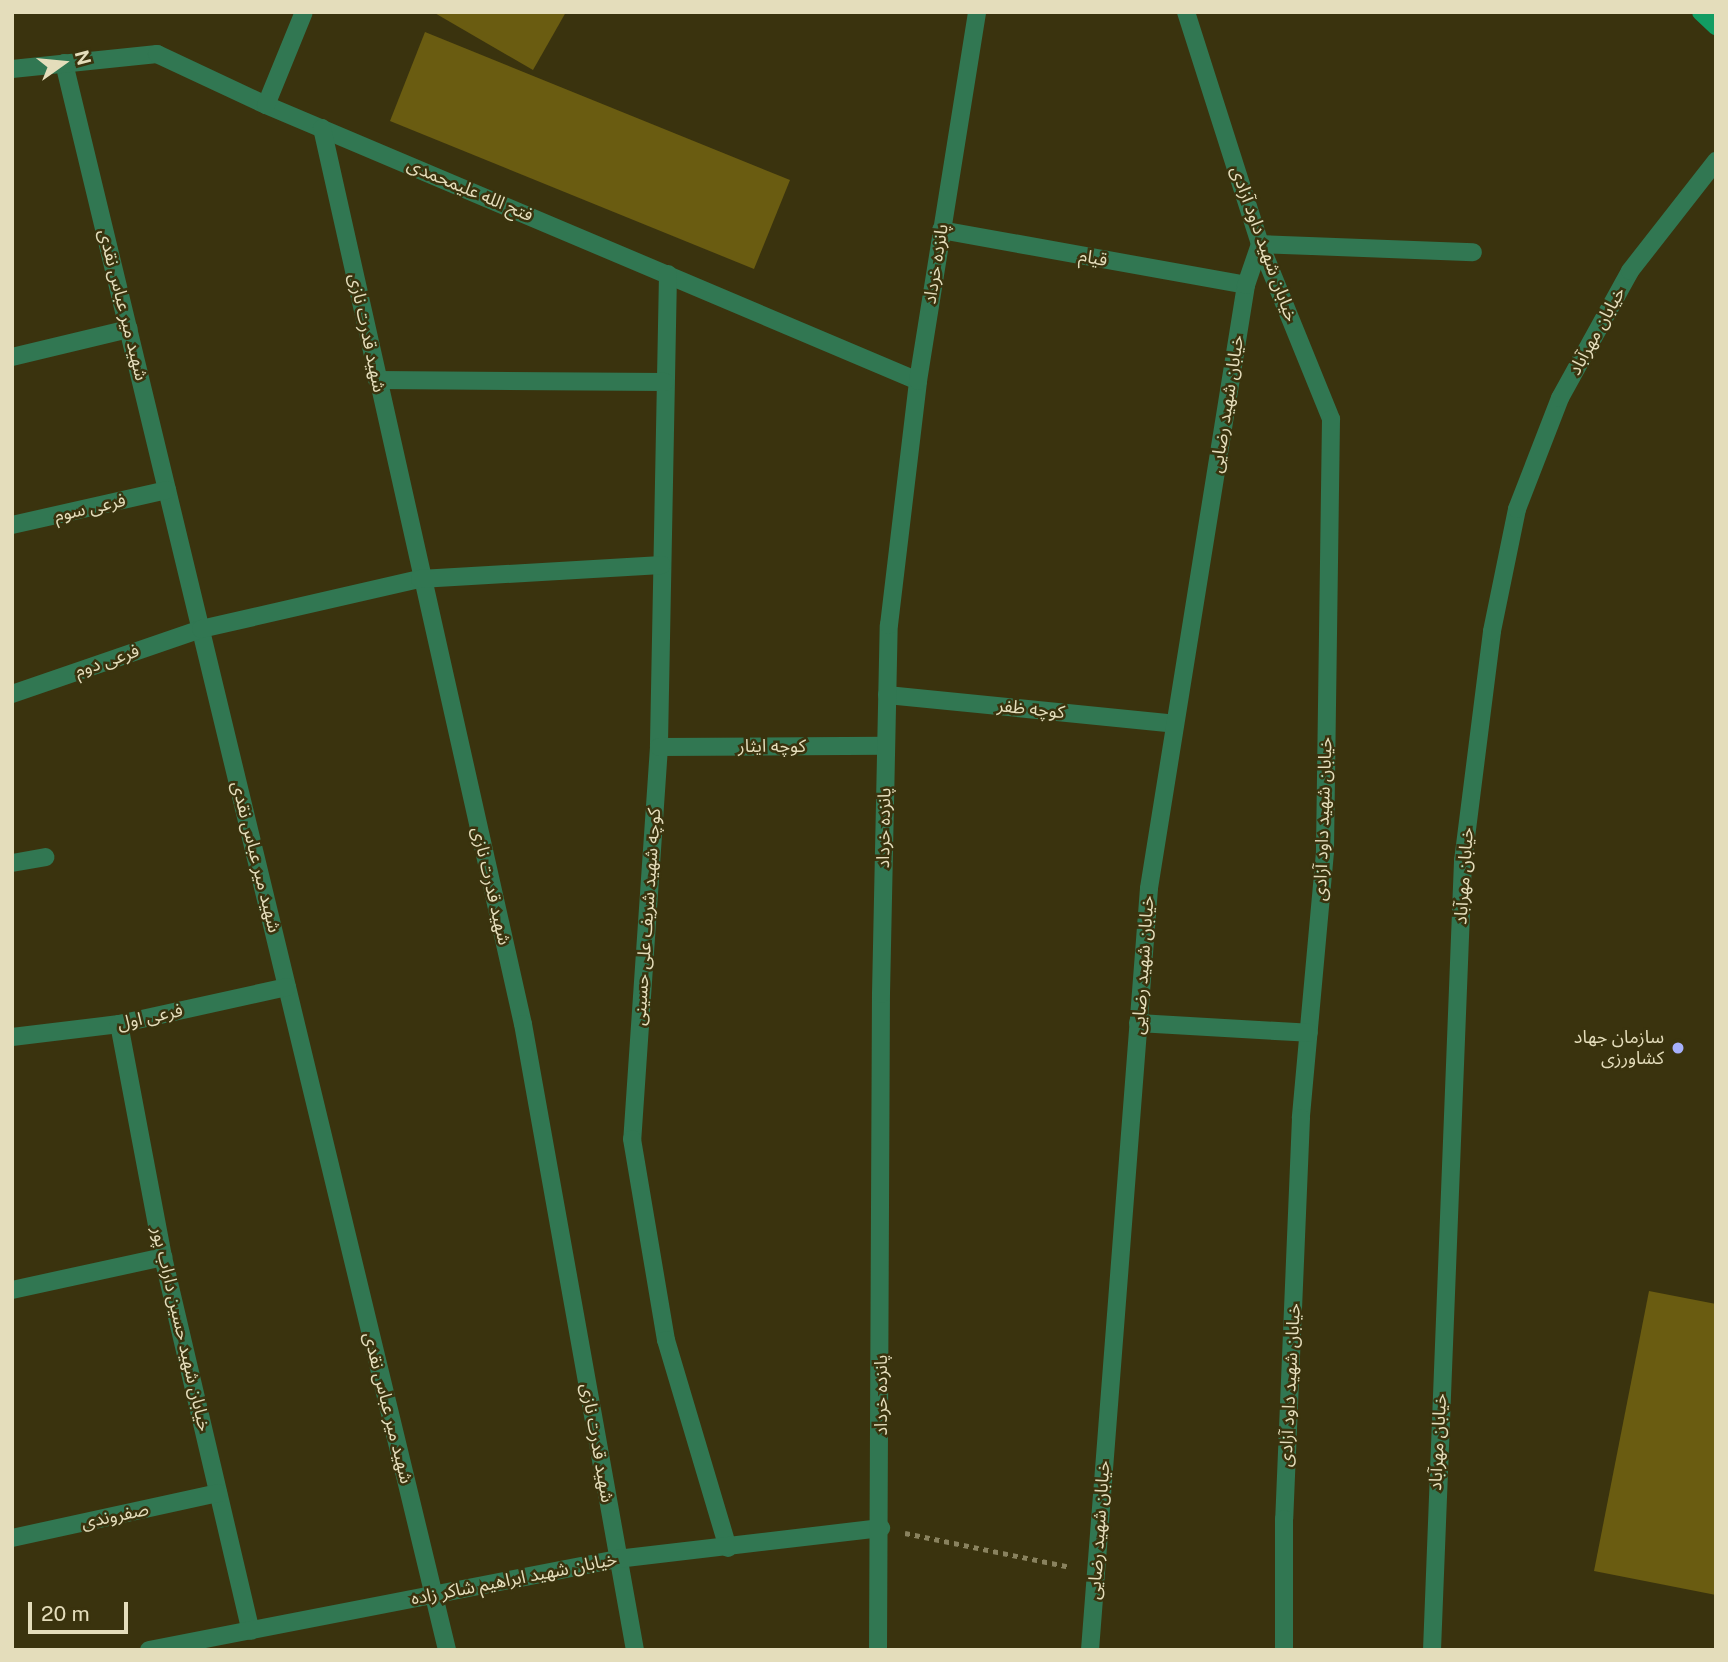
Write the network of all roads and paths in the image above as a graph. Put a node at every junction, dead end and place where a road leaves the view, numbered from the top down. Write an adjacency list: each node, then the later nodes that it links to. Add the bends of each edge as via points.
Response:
1 (304, 12): 8 (street)
2 (977, 12): 11 (street, پانزده خرداد)
3 (1186, 12): 12 (street, خیابان شهید داود آزادی)
4 (1701, 12): 5 (main road)
5 (1716, 26)
6 (64, 63): 7 (street, فتح الله علیمحمدی); 8 (street, فتح الله علیمحمدی, via 157,54); 16 (street, شهید میر عباس نقدی)
7 (12, 69)
8 (266, 105): 9 (street, فتح الله علیمحمدی)
9 (322, 128): 14 (street, فتح الله علیمحمدی); 18 (street, شهید قدرت نازی)
10 (1716, 161): 54 (street, خیابان مهرآباد, via 1630,271 1560,398 1517,509 1492,631 1463,861)
11 (941, 230): 15 (street, قیام); 19 (street, پانزده خرداد)
12 (1260, 244): 13 (street); 15 (street, خیابان شهید رضایی); 36 (street, خیابان شهید داود آزادی, via 1331,419 1325,852)
13 (1473, 252)
14 (668, 274): 19 (street, فتح الله علیمحمدی); 20 (street, کوچه شهید شریف علی حسینی)
15 (1246, 285): 28 (street, خیابان شهید رضایی)
16 (129, 329): 17 (street); 21 (street, شهید میر عباس نقدی)
17 (12, 357)
18 (377, 380): 20 (street); 24 (street, شهید قدرت نازی)
19 (918, 381): 27 (street, پانزده خرداد, via 889,625)
20 (666, 382): 23 (street, کوچه شهید شریف علی حسینی)
21 (167, 490): 22 (street, فرعی سوم); 25 (street, شهید میر عباس نقدی)
22 (12, 526)
23 (662, 565): 24 (street, فرعی دوم); 30 (street, کوچه شهید شریف علی حسینی)
24 (421, 579): 25 (street, فرعی دوم); 44 (street, شهید قدرت نازی, via 523,1024)
25 (201, 629): 26 (street, فرعی دوم); 33 (street, شهید میر عباس نقدی)
26 (12, 694)
27 (887, 695): 28 (street, کوچه ظفر); 29 (street, پانزده خرداد)
28 (1175, 724): 34 (street, خیابان شهید رضایی, via 1149,888)
29 (886, 746): 30 (street, کوچه ایثار); 41 (street, پانزده خرداد)
30 (659, 747): 43 (street, کوچه شهید شریف علی حسینی, via 632,1139 666,1340)
31 (45, 857): 32 (street)
32 (12, 863)
33 (287, 987): 35 (street, فرعی اول); 46 (street, شهید میر عباس نقدی)
34 (1138, 1023): 36 (street); 45 (street, خیابان شهید رضایی)
35 (119, 1024): 37 (street, فرعی اول); 38 (street, خیابان شهید حسین داراب پور)
36 (1309, 1033): 53 (street, خیابان شهید داود آزادی, via 1284,1519)
37 (12, 1037)
38 (163, 1257): 39 (street); 40 (street, خیابان شهید حسین داراب پور)
39 (12, 1290)
40 (218, 1493): 42 (street, صفروندی); 47 (street, خیابان شهید حسین داراب پور)
41 (881, 1528): 43 (street, خیابان شهید ابراهیم شاکر زاده); 45 (path); 51 (street, پانزده خرداد)
42 (12, 1538)
43 (728, 1548): 44 (street, خیابان شهید ابراهیم شاکر زاده)
44 (617, 1559): 46 (street, خیابان شهید ابراهیم شاکر زاده); 50 (street, شهید قدرت نازی)
45 (1096, 1572): 52 (street, خیابان شهید رضایی)
46 (433, 1594): 47 (street, خیابان شهید ابراهیم شاکر زاده); 49 (street, شهید میر عباس نقدی)
47 (251, 1631): 48 (street, خیابان شهید ابراهیم شاکر زاده)
48 (149, 1650)
49 (447, 1650)
50 (635, 1650)
51 (878, 1650)
52 (1090, 1650)
53 (1284, 1650)
54 (1432, 1650)

